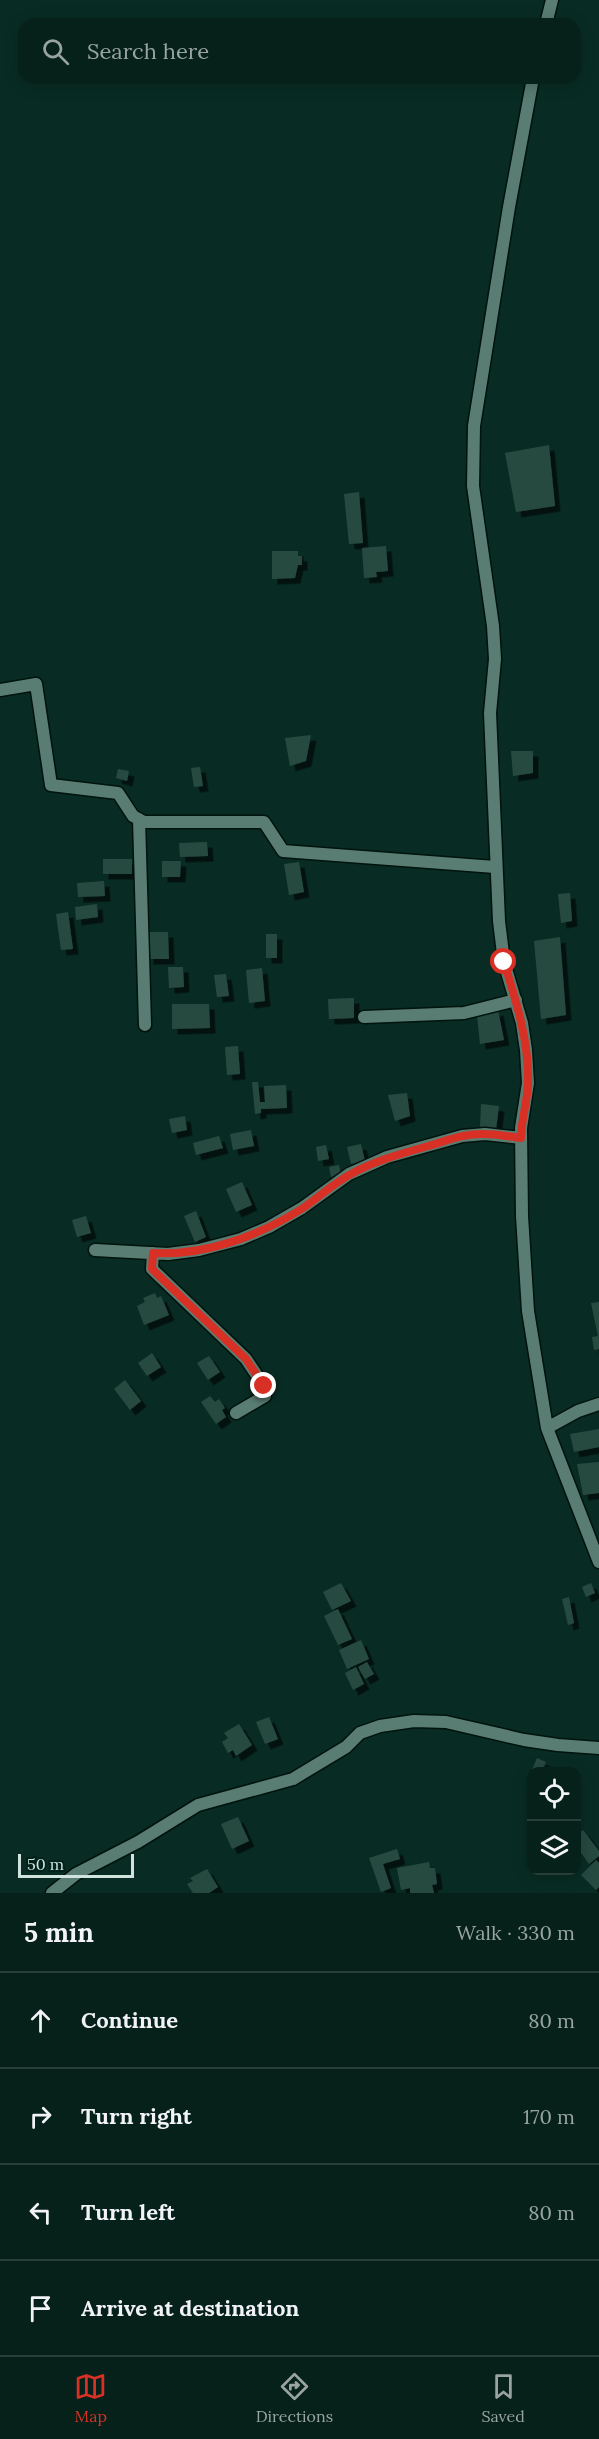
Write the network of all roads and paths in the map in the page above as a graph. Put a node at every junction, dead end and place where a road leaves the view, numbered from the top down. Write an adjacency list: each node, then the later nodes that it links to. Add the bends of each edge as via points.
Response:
1 (552, 0): 2 (street)
2 (548, 18)
3 (532, 84): 6 (street, via 507,218 472,453 476,516 495,659 490,713)
4 (0, 690): 5 (street, via 36,684 51,784 118,793)
5 (138, 819): 6 (street, via 264,822 283,851); 9 (street)
6 (495, 867): 7 (street, via 504,962)
7 (516, 1000): 8 (street, via 465,1013); 10 (street, via 528,1083)
8 (364, 1017)
9 (145, 1025)
10 (521, 1138): 12 (street, via 462,1136 387,1157 349,1174 302,1208 241,1239 199,1250); 15 (street, via 528,1311)
11 (95, 1250): 12 (street)
12 (153, 1253): 14 (street, via 152,1269 246,1359 264,1386 265,1396)
13 (599, 1404): 15 (street)
14 (237, 1413)
15 (547, 1428): 16 (street)
16 (599, 1563)
17 (599, 1748): 18 (street, via 524,1740 446,1722 380,1726 360,1733 346,1747 293,1779 198,1805 76,1874)
18 (52, 1893)

